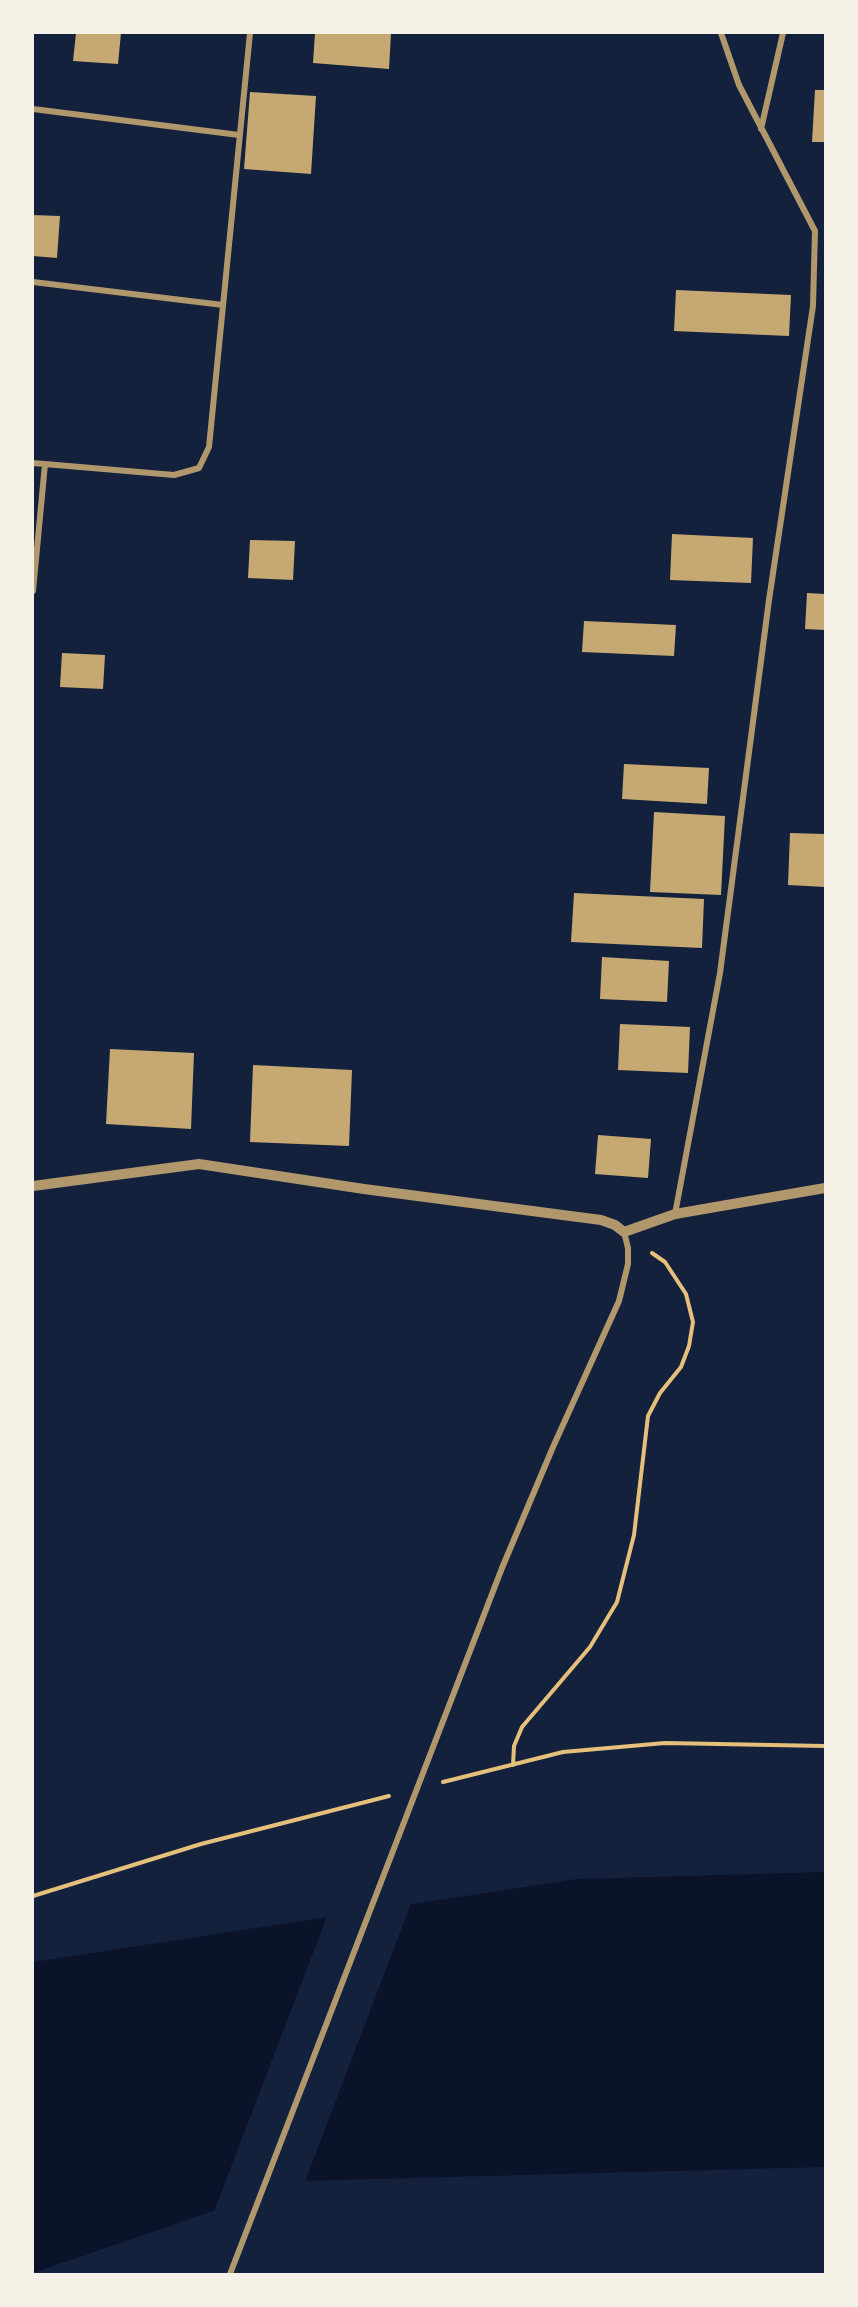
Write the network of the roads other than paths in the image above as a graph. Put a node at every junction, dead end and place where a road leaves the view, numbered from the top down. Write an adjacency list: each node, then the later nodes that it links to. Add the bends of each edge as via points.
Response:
1 (250, 33): 6 (street)
2 (721, 33): 5 (street, via 739,85)
3 (783, 33): 5 (street)
4 (33, 109): 6 (street)
5 (761, 129): 14 (street, via 815,231 813,306 720,973)
6 (239, 135): 8 (street)
7 (33, 282): 8 (street)
8 (223, 304): 10 (street, via 209,447 199,468 174,475)
9 (33, 463): 10 (street)
10 (45, 464): 11 (street)
11 (33, 591)
12 (33, 1186): 15 (street, via 199,1164 601,1220)
13 (825, 1188): 14 (street)
14 (675, 1214): 15 (street)
15 (624, 1232): 16 (street, via 628,1263 619,1301 502,1568)
16 (230, 2274)

